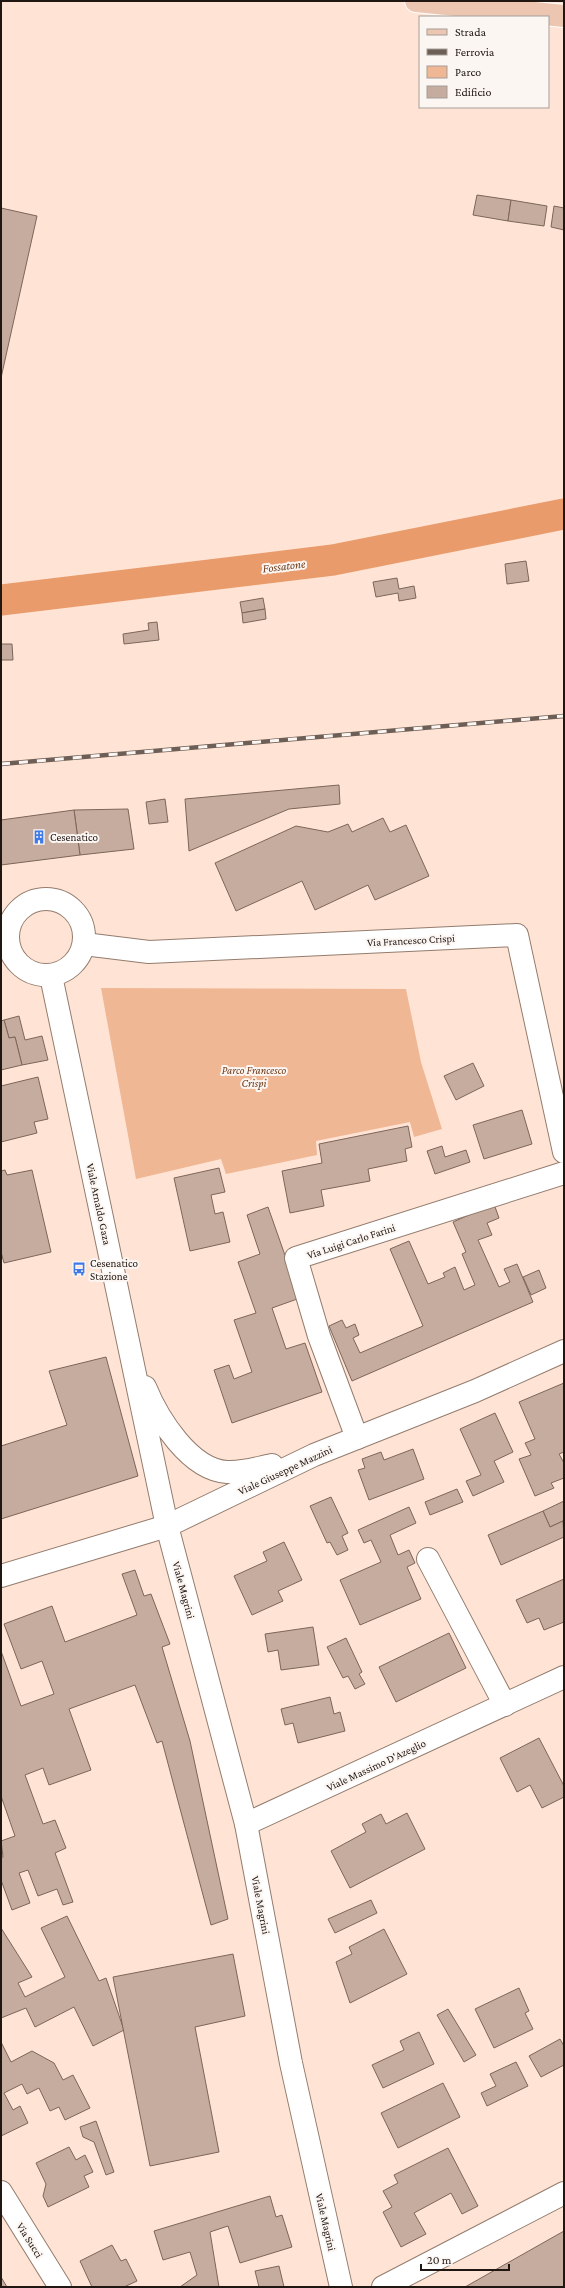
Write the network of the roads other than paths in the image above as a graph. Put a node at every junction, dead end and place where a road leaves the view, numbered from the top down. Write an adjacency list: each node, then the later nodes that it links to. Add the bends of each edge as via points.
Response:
1 (416, 1): 2 (main road)
2 (564, 16)
3 (4, 939): 4 (street, via 16,914 25,905 36,900 49,899 62,902 80,919 84,931); 5 (street, via 17,962 33,973)
4 (84, 944): 5 (street, via 73,965); 6 (street, Via Francesco Crispi, via 149,952 517,935)
5 (51, 976): 8 (street, Viale Arnaldo Gaza)
6 (564, 1152)
7 (564, 1173): 10 (street, Via Luigi Carlo Farini, via 296,1258 319,1336)
8 (130, 1351): 11 (street, via 150,1400 191,1456 208,1468 241,1472); 12 (street, Viale Arnaldo Gaza)
9 (564, 1352): 10 (street, Viale Giuseppe Mazzini)
10 (357, 1438): 11 (street, Viale Giuseppe Mazzini)
11 (314, 1455): 12 (street, Viale Giuseppe Mazzini)
12 (166, 1526): 14 (street, Viale Giuseppe Mazzini); 17 (street, Viale Magrini)
13 (428, 1559): 16 (street)
14 (1, 1576)
15 (564, 1677): 16 (street, Viale Massimo D'Azeglio)
16 (505, 1705): 17 (street, Viale Massimo D'Azeglio)
17 (246, 1824): 21 (street, Viale Magrini, via 290,2063)
18 (1, 2192): 20 (street, Via Succi)
19 (564, 2193): 22 (street)
20 (60, 2287)
21 (341, 2287)
22 (383, 2287)

